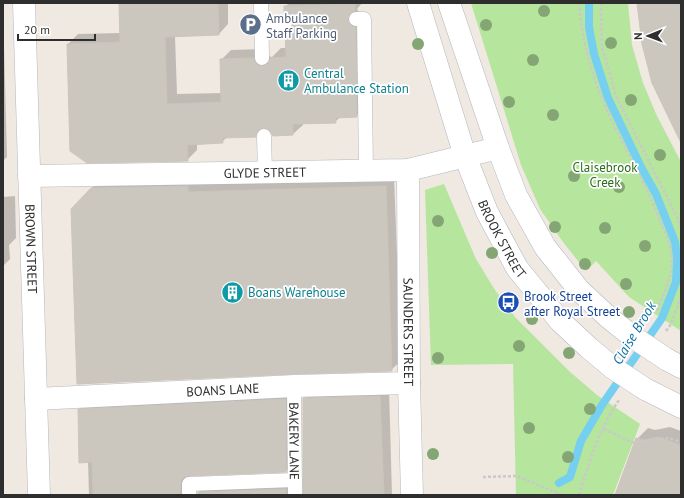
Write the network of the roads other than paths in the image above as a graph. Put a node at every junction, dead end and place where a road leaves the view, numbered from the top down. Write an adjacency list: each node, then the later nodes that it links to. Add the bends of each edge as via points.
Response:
1 (24, 3): 15 (street, BROWN STREET)
2 (261, 3): 6 (lane)
3 (418, 3): 11 (street, BROOK STREET)
4 (449, 3): 10 (street)
5 (356, 19): 13 (lane, via 364,19)
6 (261, 23): 7 (lane); 8 (lane)
7 (285, 23)
8 (262, 58)
9 (264, 136): 14 (lane)
10 (498, 148): 11 (street, GLYDE STREET); 16 (street, bridge, via 516,195 545,247 579,290 633,337)
11 (465, 156): 12 (street, GLYDE STREET); 20 (street, BROOK STREET, bridge, via 487,212 517,268 560,321 613,368 645,389)
12 (408, 170): 13 (street, GLYDE STREET); 17 (street, SAUNDERS STREET)
13 (366, 171): 14 (street, GLYDE STREET)
14 (266, 172): 15 (street, GLYDE STREET)
15 (29, 176): 19 (street, BROWN STREET)
16 (673, 363)
17 (409, 383): 18 (street, BOANS LANE); 25 (street, SAUNDERS STREET)
18 (294, 386): 19 (street, BOANS LANE); 21 (lane, BAKERY LANE)
19 (36, 400): 22 (street, BROWN STREET)
20 (681, 407)
21 (295, 480): 23 (lane, via 189,484); 24 (lane, BAKERY LANE)
22 (39, 495)
23 (189, 495)
24 (295, 495)
25 (412, 495)

